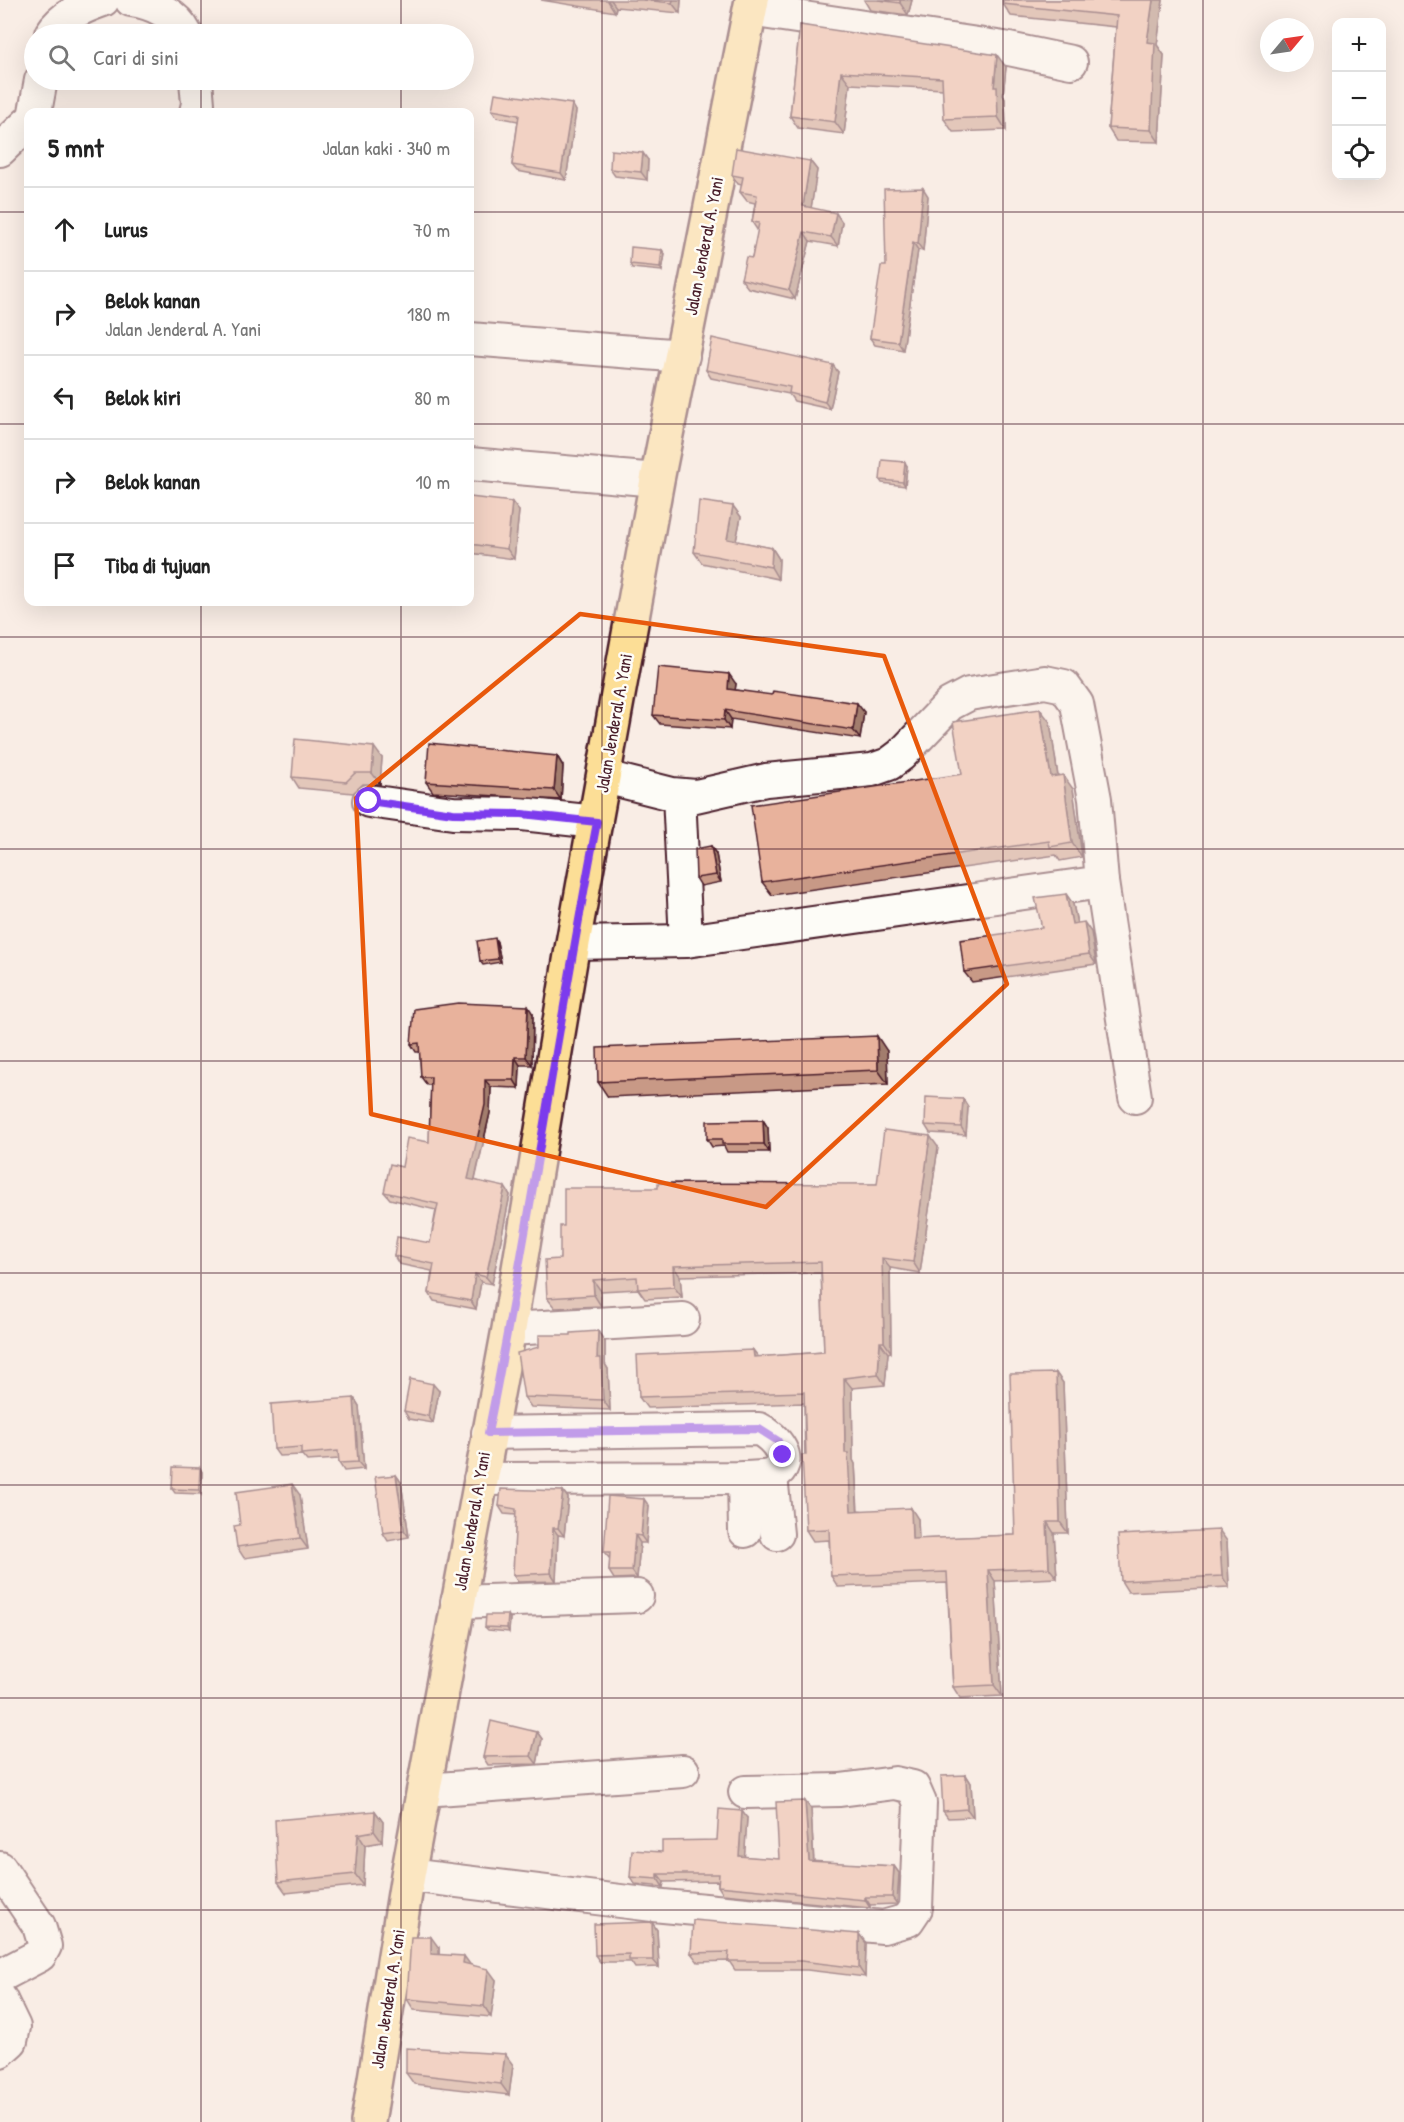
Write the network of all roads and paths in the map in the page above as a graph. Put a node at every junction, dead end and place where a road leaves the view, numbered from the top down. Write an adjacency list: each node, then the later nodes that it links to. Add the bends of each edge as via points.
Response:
1 (103, 0): 4 (street, via 81,7)
2 (131, 0): 5 (street, via 152,3)
3 (751, 5): 6 (street); 14 (main road, Jalan Jenderal A. Yani)
4 (59, 24)
5 (180, 24)
6 (1071, 62)
7 (39, 90): 9 (street)
8 (197, 90): 10 (street)
9 (36, 108)
10 (197, 108)
11 (24, 127): 12 (street)
12 (0, 150)
13 (474, 339): 14 (street)
14 (683, 356): 16 (main road, Jalan Jenderal A. Yani)
15 (474, 464): 16 (street)
16 (657, 480): 17 (main road, Jalan Jenderal A. Yani)
17 (605, 777): 18 (street); 20 (main road, Jalan Jenderal A. Yani)
18 (679, 795): 21 (street, via 696,796 766,780 872,770 890,764 950,704 969,694 1056,683 1077,704 1095,799); 22 (street)
19 (369, 801): 20 (street, via 453,813 522,814)
20 (597, 822): 23 (main road, Jalan Jenderal A. Yani)
21 (1102, 882): 22 (street); 24 (street)
22 (686, 941): 23 (street)
23 (573, 943): 26 (main road, Jalan Jenderal A. Yani)
24 (1135, 1097)
25 (683, 1319): 26 (street)
26 (509, 1329): 27 (main road, Jalan Jenderal A. Yani)
27 (488, 1433): 28 (street, via 759,1429 778,1441 783,1455 781,1466); 29 (main road, Jalan Jenderal A. Yani)
28 (757, 1477): 29 (street); 30 (street); 31 (street)
29 (480, 1479): 33 (main road, Jalan Jenderal A. Yani)
30 (745, 1531)
31 (777, 1534)
32 (637, 1596): 33 (street)
33 (458, 1602): 35 (main road, Jalan Jenderal A. Yani)
34 (683, 1771): 35 (street)
35 (423, 1790): 38 (main road, Jalan Jenderal A. Yani)
36 (745, 1792): 38 (street, via 840,1790 895,1783 913,1787 920,1803 916,1908 908,1920 883,1927 652,1905)
37 (0, 1868): 39 (street, via 39,1926 45,1946 40,1955)
38 (408, 1875): 42 (main road, Jalan Jenderal A. Yani)
39 (0, 1976)
40 (0, 1998): 41 (street, via 14,2027 12,2041)
41 (0, 2051)
42 (368, 2122)

